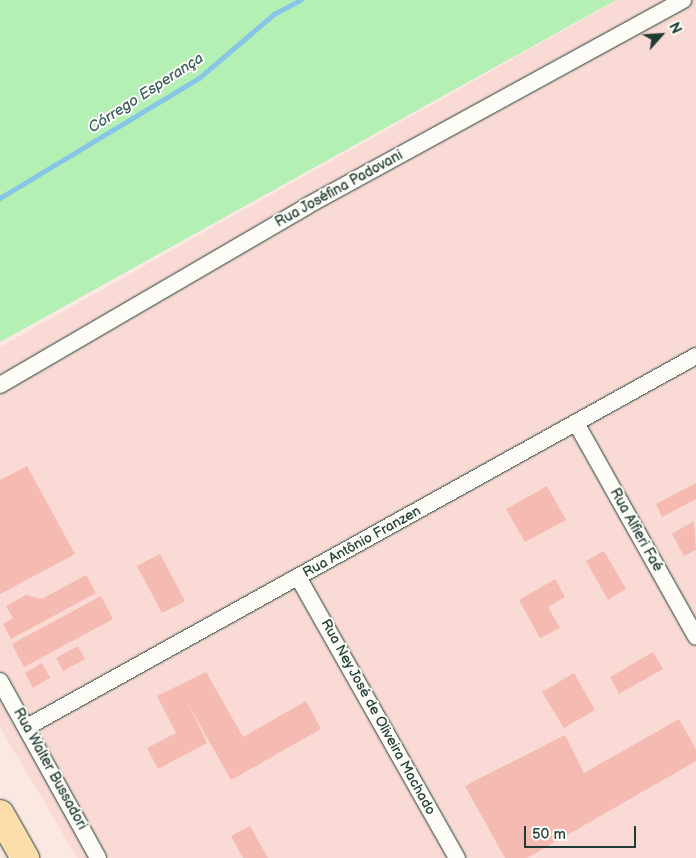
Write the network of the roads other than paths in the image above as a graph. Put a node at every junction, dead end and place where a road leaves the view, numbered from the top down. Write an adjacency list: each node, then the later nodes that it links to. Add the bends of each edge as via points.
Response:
1 (683, 0): 3 (street, Rua Joséfina Padovani, via 307,206)
2 (696, 356): 4 (street, Rua Antônio Franzen)
3 (0, 385)
4 (576, 423): 5 (street, Rua Antônio Franzen); 6 (street, Rua Alfieri Faé)
5 (298, 577): 8 (street, Rua Antônio Franzen); 12 (street, Rua Ney José de Oliveira Machado)
6 (696, 637)
7 (0, 681): 8 (street, Rua Walter Bussadori)
8 (27, 727): 11 (street, Rua Walter Bussadori)
9 (0, 814): 10 (highway)
10 (25, 858)
11 (98, 858)
12 (457, 858)

